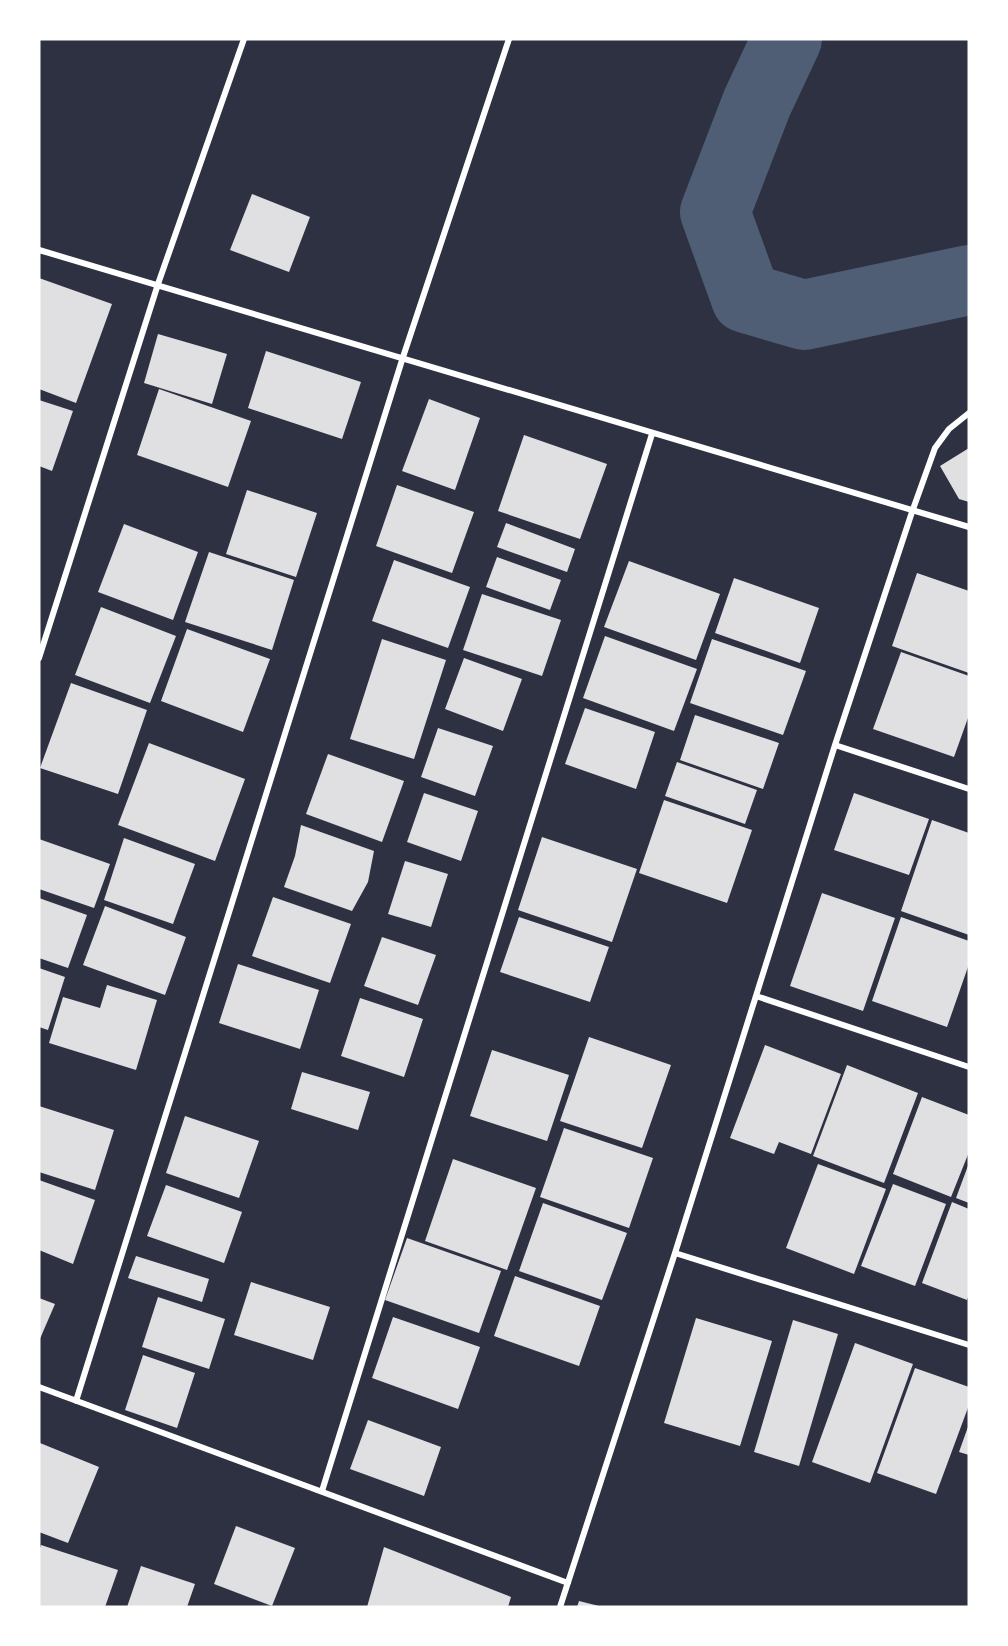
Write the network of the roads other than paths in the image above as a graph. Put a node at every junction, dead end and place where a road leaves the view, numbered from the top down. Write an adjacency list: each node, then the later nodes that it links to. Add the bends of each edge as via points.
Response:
1 (244, 39): 4 (street)
2 (509, 39): 5 (street)
3 (39, 250): 4 (street)
4 (158, 284): 5 (street); 10 (street)
5 (404, 357): 7 (street); 18 (street)
6 (969, 412): 8 (street, via 935,448)
7 (652, 434): 8 (street); 19 (street)
8 (912, 512): 9 (street); 11 (street)
9 (969, 527)
10 (39, 658)
11 (835, 745): 12 (street); 13 (street)
12 (969, 789)
13 (756, 996): 14 (street); 15 (street)
14 (969, 1067)
15 (675, 1253): 16 (street); 20 (street)
16 (969, 1345)
17 (39, 1387): 18 (street)
18 (76, 1401): 19 (street)
19 (322, 1491): 20 (street)
20 (568, 1583): 21 (street)
21 (560, 1607)

